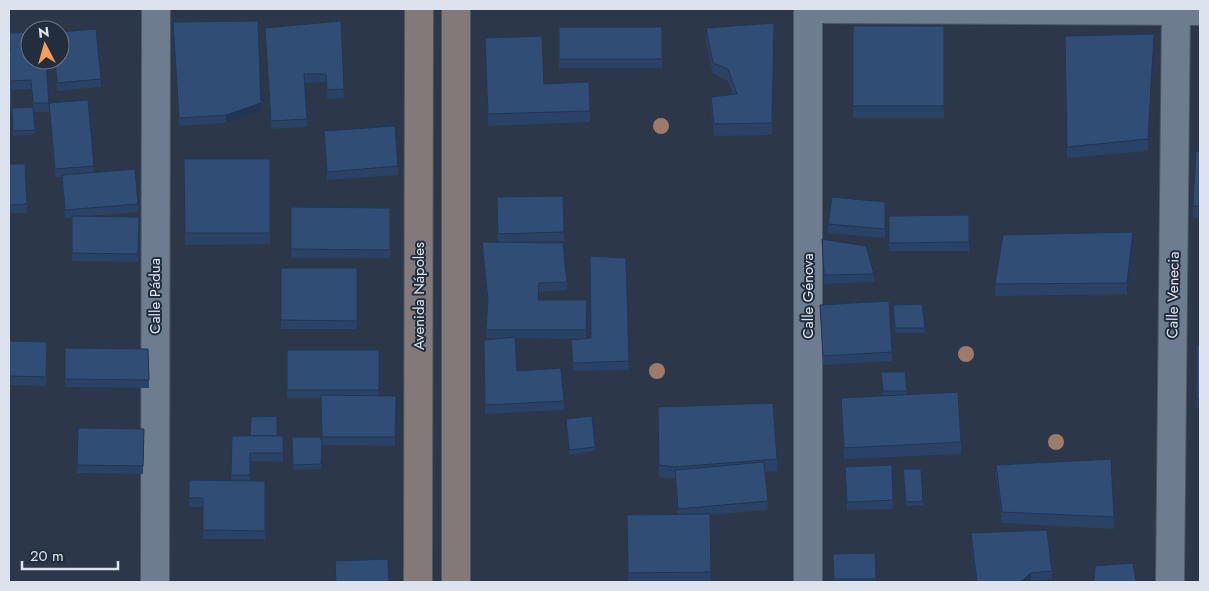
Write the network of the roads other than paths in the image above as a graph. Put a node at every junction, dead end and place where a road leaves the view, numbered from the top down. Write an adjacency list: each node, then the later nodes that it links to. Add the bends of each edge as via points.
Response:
1 (156, 9): 7 (street, Calle Pádua)
2 (419, 9): 8 (main road, Avenida Nápoles)
3 (456, 9): 9 (main road)
4 (808, 9): 10 (street, Calle Génova)
5 (822, 9): 6 (street)
6 (1184, 10): 11 (street, Calle Venecia)
7 (155, 582)
8 (418, 582)
9 (456, 582)
10 (808, 582)
11 (1170, 582)

